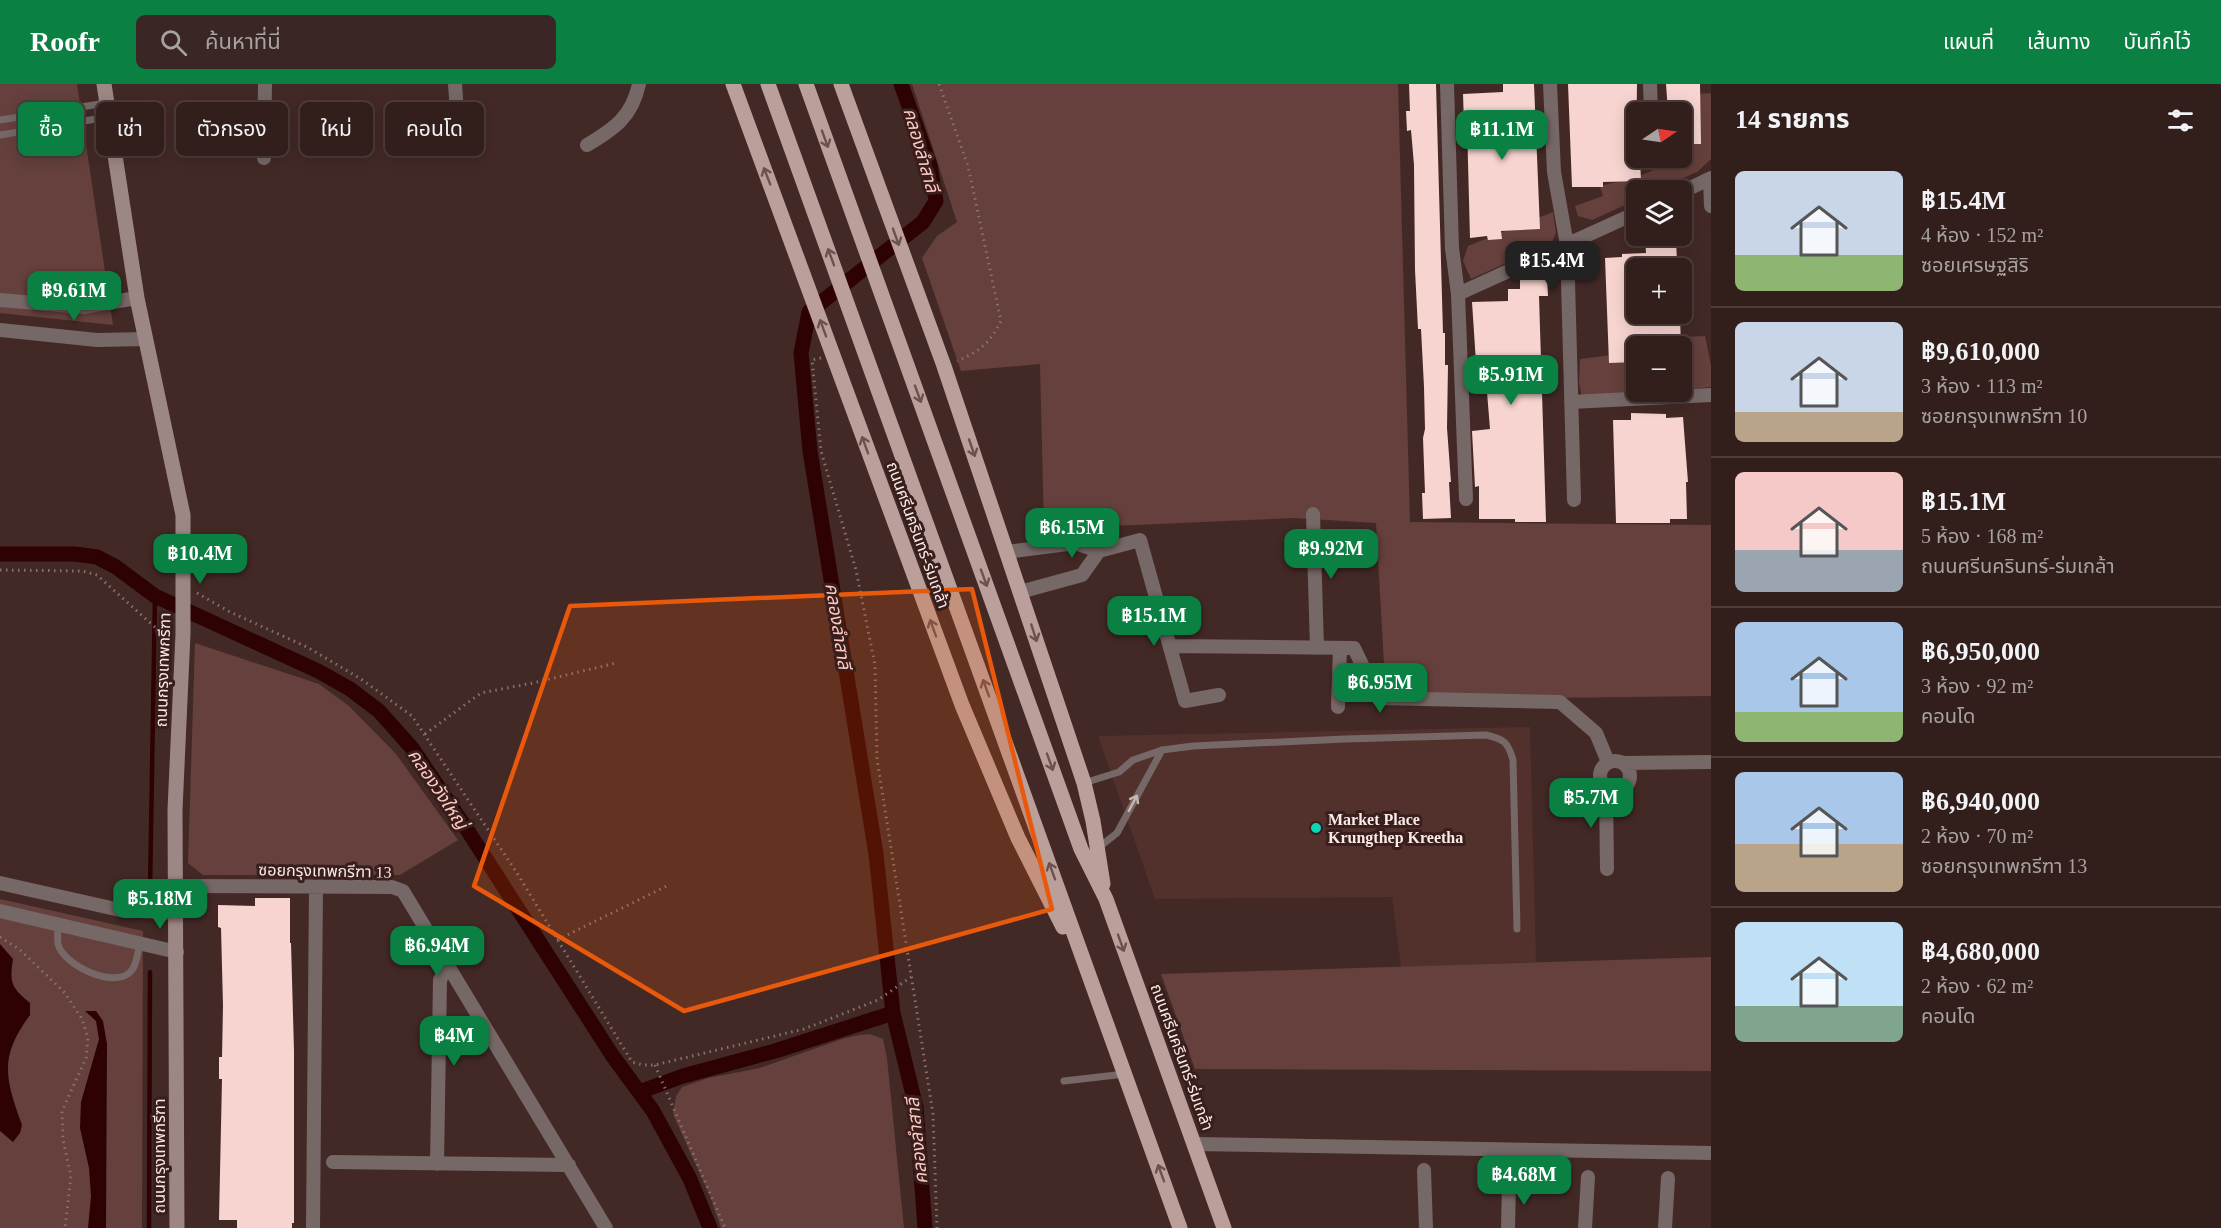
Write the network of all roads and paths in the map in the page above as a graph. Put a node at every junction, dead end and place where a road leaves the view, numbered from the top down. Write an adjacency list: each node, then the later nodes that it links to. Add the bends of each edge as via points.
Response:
1 (104, 84): 13 (main road, ถนนกรุงเทพกรีฑา)
2 (265, 84): 22 (street)
3 (455, 84): 14 (street)
4 (639, 84): 20 (street, via 631,109 623,119)
5 (733, 84): 76 (main road, ถนนศรีนครินทร์-ร่มเกล้า, one-way to 5, via 1018,838 962,705)
6 (768, 84): 76 (main road, ถนนศรีนครินทร์-ร่มเกล้า, one-way to 6)
7 (806, 84): 65 (main road, ถนนศรีนครินทร์-ร่มเกล้า, one-way to 65, via 1081,849)
8 (841, 84): 34 (main road, ถนนศรีนครินทร์-ร่มเกล้า, one-way to 34)
9 (939, 84): 34 (path, via 968,166 1001,321 977,353)
10 (1447, 84): 28 (street, via 1452,248)
11 (1550, 84): 27 (street, via 1554,172)
12 (1650, 84): 15 (street)
13 (106, 102)
14 (456, 102)
15 (1651, 102)
16 (96, 111): 18 (lane)
17 (96, 113): 19 (lane)
18 (0, 120)
19 (0, 135)
20 (587, 146)
21 (114, 156): 29 (main road, ถนนกรุงเทพกรีฑา)
22 (264, 158)
23 (1710, 179): 24 (street); 25 (street)
24 (1692, 187)
25 (1711, 206)
26 (1626, 218): 27 (street)
27 (1567, 245): 28 (street); 36 (street)
28 (1458, 294): 37 (street)
29 (137, 298): 30 (street, via 83,307); 32 (main road, ถนนกรุงเทพกรีฑา)
30 (0, 300)
31 (0, 330): 32 (street, via 97,340)
32 (146, 339): 63 (main road, ถนนกรุงเทพกรีฑา, via 183,515)
33 (822, 358): 75 (path, via 812,360 821,451 856,570 875,665 877,759)
34 (944, 366): 41 (main road, ถนนศรีนครินทร์-ร่มเกล้า, one-way to 41)
35 (1711, 395): 36 (street)
36 (1571, 402): 38 (street)
37 (1466, 499)
38 (1574, 500)
39 (1313, 514): 47 (street)
40 (1099, 551): 41 (street, via 1075,543); 43 (street, via 1082,575); 46 (street, via 1140,540)
41 (1007, 552): 43 (main road, ถนนศรีนครินทร์-ร่มเกล้า)
42 (0, 570): 45 (path, via 82,571 97,575)
43 (1020, 592): 57 (main road, ถนนศรีนครินทร์-ร่มเกล้า, one-way to 57)
44 (197, 594): 52 (path, via 307,647 361,679 412,716)
45 (168, 639)
46 (1170, 646): 47 (street); 50 (street, via 1185,701)
47 (1317, 648): 48 (street)
48 (1340, 648): 51 (street); 54 (street, via 1354,648 1378,698 1560,702 1596,733)
49 (616, 663): 52 (path, via 481,693)
50 (1219, 695)
51 (1338, 707)
52 (424, 735): 71 (path)
53 (1162, 750): 57 (lane, via 1133,760 1119,772); 59 (lane, one-way to 53, via 1117,833); 69 (lane, via 1345,739 1486,735 1501,739 1513,760)
54 (1608, 762): 56 (street); 58 (street, via 1600,775)
55 (1711, 762): 56 (street)
56 (1623, 763): 58 (street, via 1629,771 1628,785 1620,790)
57 (1083, 783): 59 (main road, ถนนศรีนครินทร์-ร่มเกล้า)
58 (1606, 789): 60 (street)
59 (1098, 848): 65 (main road, ถนนศรีนครินทร์-ร่มเกล้า)
60 (1607, 869)
61 (0, 884): 67 (street, via 120,910)
62 (669, 885): 71 (path)
63 (176, 886): 64 (street, ซอยกรุงเทพกรีฑา 13); 67 (main road, ถนนกรุงเทพกรีฑา)
64 (316, 887): 74 (street, ซอยกรุงเทพกรีฑา 13, via 392,887 403,891); 91 (street)
65 (1106, 899): 80 (main road, ถนนศรีนครินทร์-ร่มเกล้า, one-way to 80)
66 (0, 911): 68 (street)
67 (176, 914): 73 (main road, ถนนกรุงเทพกรีฑา)
68 (58, 925): 72 (street); 72 (lane, via 58,944 68,960 86,971 111,978 123,977 133,970)
69 (1517, 929)
70 (0, 937): 89 (path, via 19,949 65,993 82,1019 88,1038 86,1058 62,1112 71,1176)
71 (557, 940): 77 (path, via 632,1062)
72 (140, 943): 73 (street)
73 (177, 952): 90 (main road, ถนนกรุงเทพกรีฑา)
74 (448, 964): 83 (street, via 440,980); 84 (street, ซอยกรุงเทพกรีฑา 13)
75 (910, 977): 77 (path, via 878,1000 804,1029); 94 (path, via 933,1114)
76 (1094, 987): 78 (main road, ถนนศรีนครินทร์-ร่มเกล้า)
77 (655, 1065): 93 (path)
78 (1125, 1074): 79 (lane); 95 (main road, ถนนศรีนครินทร์-ร่มเกล้า, one-way to 78)
79 (1064, 1081)
80 (1194, 1144): 81 (street); 96 (main road, ถนนศรีนครินทร์-ร่มเกล้า)
81 (1711, 1152)
82 (333, 1162): 83 (street)
83 (437, 1164): 84 (street)
84 (569, 1165): 92 (street, ซอยกรุงเทพกรีฑา 13)
85 (1424, 1170): 97 (street)
86 (1588, 1177): 99 (street)
87 (1668, 1178): 100 (street)
88 (1509, 1183): 98 (street)
89 (65, 1228)
90 (177, 1228)
91 (313, 1228)
92 (606, 1228)
93 (725, 1228)
94 (937, 1228)
95 (1180, 1228)
96 (1224, 1228)
97 (1426, 1228)
98 (1508, 1228)
99 (1585, 1228)
100 (1665, 1228)

